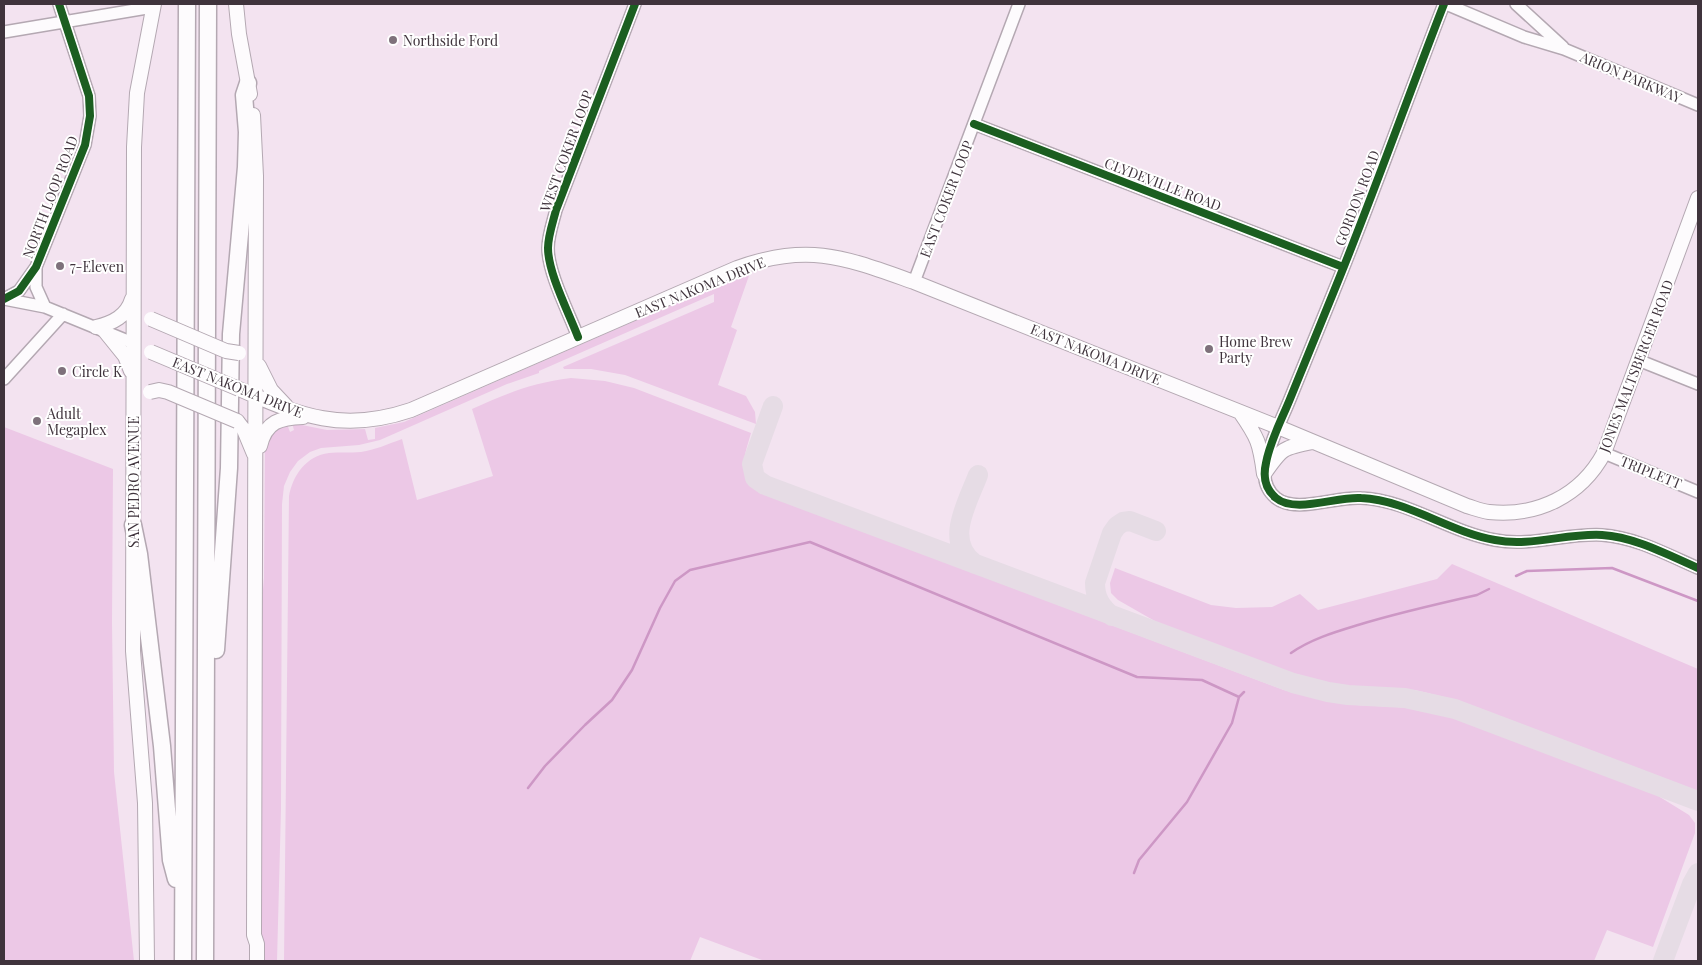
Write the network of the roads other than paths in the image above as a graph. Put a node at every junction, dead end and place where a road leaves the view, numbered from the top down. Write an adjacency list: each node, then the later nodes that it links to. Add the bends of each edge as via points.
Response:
1 (59, 4): 10 (street, NORTH LOOP ROAD)
2 (187, 4): 48 (highway)
3 (208, 4): 47 (highway)
4 (236, 4): 13 (main road)
5 (635, 4): 26 (street, WEST COKER LOOP, via 551,229 548,248 553,273)
6 (1020, 4): 15 (street, EAST COKER LOOP)
7 (1445, 4): 12 (street, ARION PARKWAY, via 1524,37); 18 (street, GORDON ROAD)
8 (1516, 4): 12 (street, ARION PARKWAY)
9 (154, 5): 10 (street); 20 (main road, SAN PEDRO AVENUE, via 134,120)
10 (64, 22): 11 (street); 17 (street, NORTH LOOP ROAD, via 89,96 89,126 85,144)
11 (4, 32)
12 (1564, 49): 14 (street, ARION PARKWAY)
13 (248, 83): 25 (main road, via 256,150); 47 (highway, via 244,95 246,167 231,334 227,492 216,647)
14 (1698, 105)
15 (974, 124): 18 (street, CLYDEVILLE ROAD); 19 (street, EAST COKER LOOP)
16 (1698, 198): 29 (main road, JONES MALTSBERGER ROAD)
17 (36, 266): 21 (street, NORTH LOOP ROAD, via 19,291); 22 (street, NORTH LOOP ROAD, via 36,287)
18 (1343, 267): 38 (street, GORDON ROAD)
19 (914, 282): 26 (main road, EAST NAKOMA DRIVE, via 843,258 807,254 771,258 737,268); 36 (main road, EAST NAKOMA DRIVE)
20 (133, 296): 24 (main road, via 121,317); 25 (main road, bridge, via 151,319 226,351 239,353 248,349); 27 (main road, SAN PEDRO AVENUE)
21 (4, 299): 22 (street, EAST NAKOMA DRIVE)
22 (44, 307): 23 (street, EAST NAKOMA DRIVE)
23 (63, 314): 24 (street, EAST NAKOMA DRIVE); 30 (street)
24 (100, 328): 27 (street, EAST NAKOMA DRIVE); 31 (main road, via 127,360)
25 (256, 337): 28 (main road)
26 (578, 337): 37 (main road, EAST NAKOMA DRIVE, via 395,415 346,422)
27 (133, 343): 31 (main road, SAN PEDRO AVENUE); 33 (main road, EAST NAKOMA DRIVE, bridge)
28 (256, 359): 33 (main road); 34 (main road, via 266,383)
29 (1638, 360): 32 (street); 40 (main road, JONES MALTSBERGER ROAD)
30 (4, 379)
31 (133, 380): 35 (main road, SAN PEDRO AVENUE)
32 (1698, 384)
33 (257, 397): 34 (main road, EAST NAKOMA DRIVE); 41 (main road)
34 (290, 410): 37 (main road, EAST NAKOMA DRIVE)
35 (133, 411): 41 (main road, bridge, via 150,392 168,392 237,422 244,430); 45 (main road, SAN PEDRO AVENUE)
36 (1240, 412): 38 (main road, EAST NAKOMA DRIVE); 42 (main road, via 1256,434)
37 (310, 416): 41 (main road, via 288,417 272,424 263,436)
38 (1278, 427): 39 (main road, EAST NAKOMA DRIVE); 42 (street, GORDON ROAD)
39 (1313, 442): 42 (main road, via 1279,452); 44 (main road, EAST NAKOMA DRIVE, via 1467,506 1487,512)
40 (1604, 453): 43 (street, TRIPLETT); 44 (main road, JONES MALTSBERGER ROAD, via 1591,474 1567,494 1547,506)
41 (256, 459): 49 (main road)
42 (1264, 474): 46 (street, via 1274,497 1290,505 1348,498 1373,499 1497,540 1527,542 1579,536 1618,537)
43 (1698, 492)
44 (1511, 513)
45 (132, 525): 48 (highway, via 139,554 162,746 171,860); 50 (main road, SAN PEDRO AVENUE, via 133,651 145,808)
46 (1698, 568)
47 (206, 689): 52 (highway)
48 (182, 900): 51 (highway)
49 (254, 935): 53 (main road); 54 (main road)
50 (147, 961)
51 (183, 961)
52 (206, 961)
53 (249, 961)
54 (256, 961)

